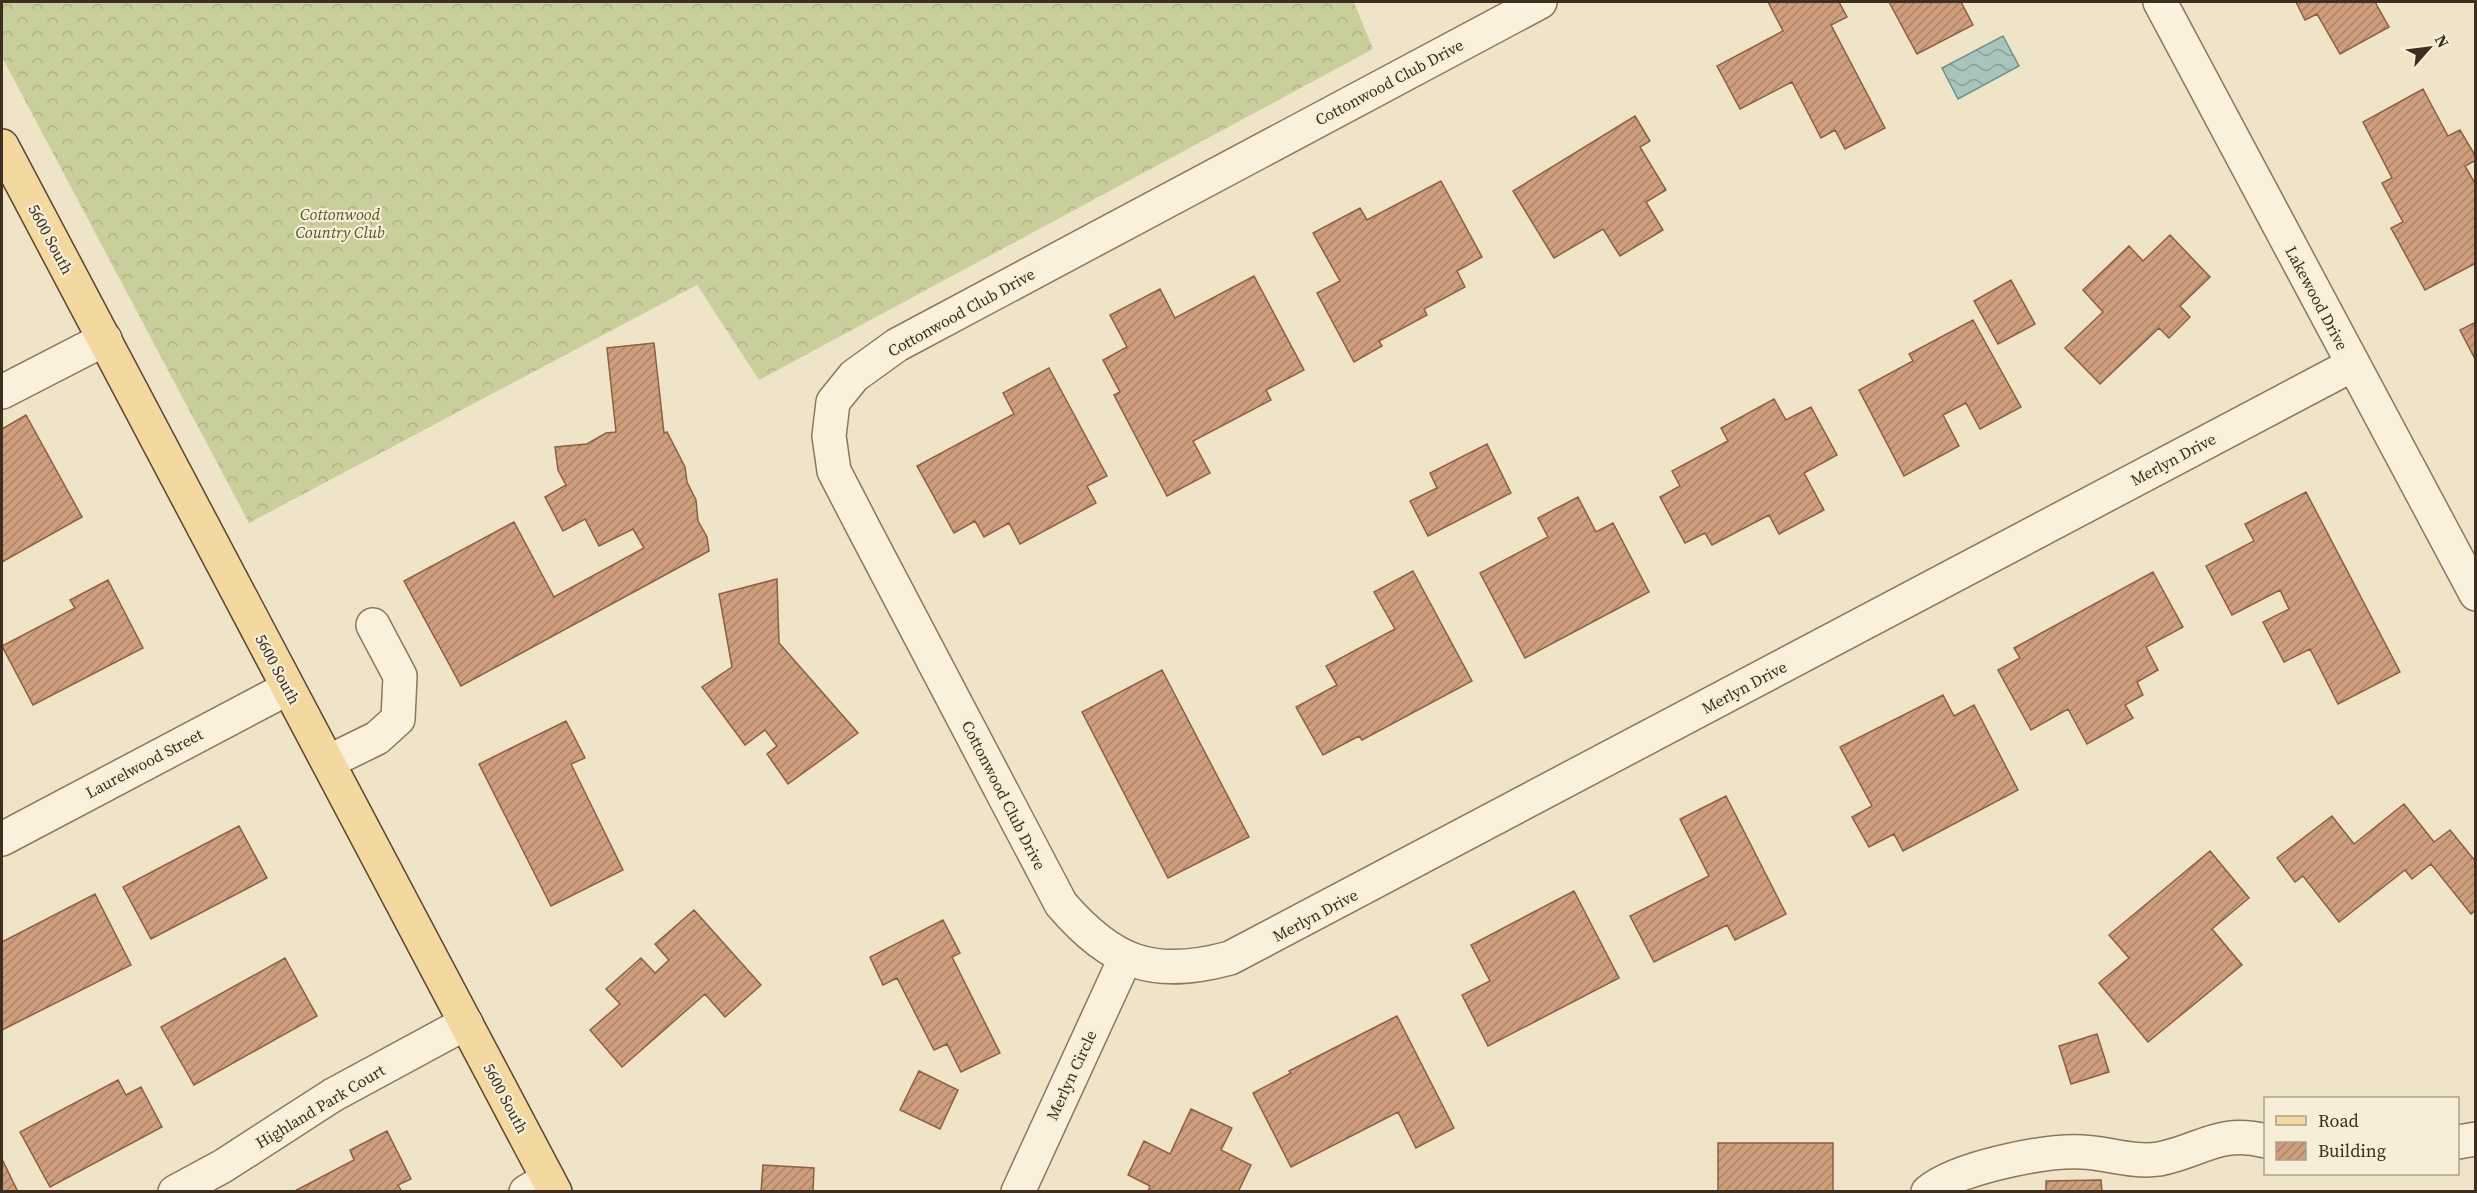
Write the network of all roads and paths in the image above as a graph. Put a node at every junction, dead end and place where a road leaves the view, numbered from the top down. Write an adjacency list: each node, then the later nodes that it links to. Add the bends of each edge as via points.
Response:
1 (1540, 2): 12 (street, Cottonwood Club Drive, via 897,345 854,376 833,402 829,436 834,471 859,520 1061,904 1086,934)
2 (2160, 2): 5 (street, Lakewood Drive)
3 (2, 146): 4 (main road, 5600 South)
4 (105, 339): 6 (street); 9 (main road, 5600 South)
5 (2352, 364): 7 (street, Lakewood Drive); 12 (street, Merlyn Drive, via 1230,958 1198,967 1163,967)
6 (2, 392)
7 (2475, 594)
8 (373, 625): 10 (street, via 400,676 398,719 377,738)
9 (288, 688): 10 (main road, 5600 South); 11 (street, Laurelwood Street)
10 (328, 762): 13 (main road, 5600 South)
11 (2, 839)
12 (1125, 959): 19 (street, Merlyn Circle)
13 (466, 1023): 17 (main road, 5600 South); 18 (street, Highland Park Court, via 333,1095 223,1166)
14 (2475, 1139): 16 (street)
15 (2264, 1141): 20 (street, via 2249,1136 2229,1137 2159,1159 2136,1160 2082,1152 2037,1155 1960,1174)
16 (2459, 1142)
17 (543, 1187)
18 (175, 1191)
19 (1018, 1191)
20 (1928, 1191)

